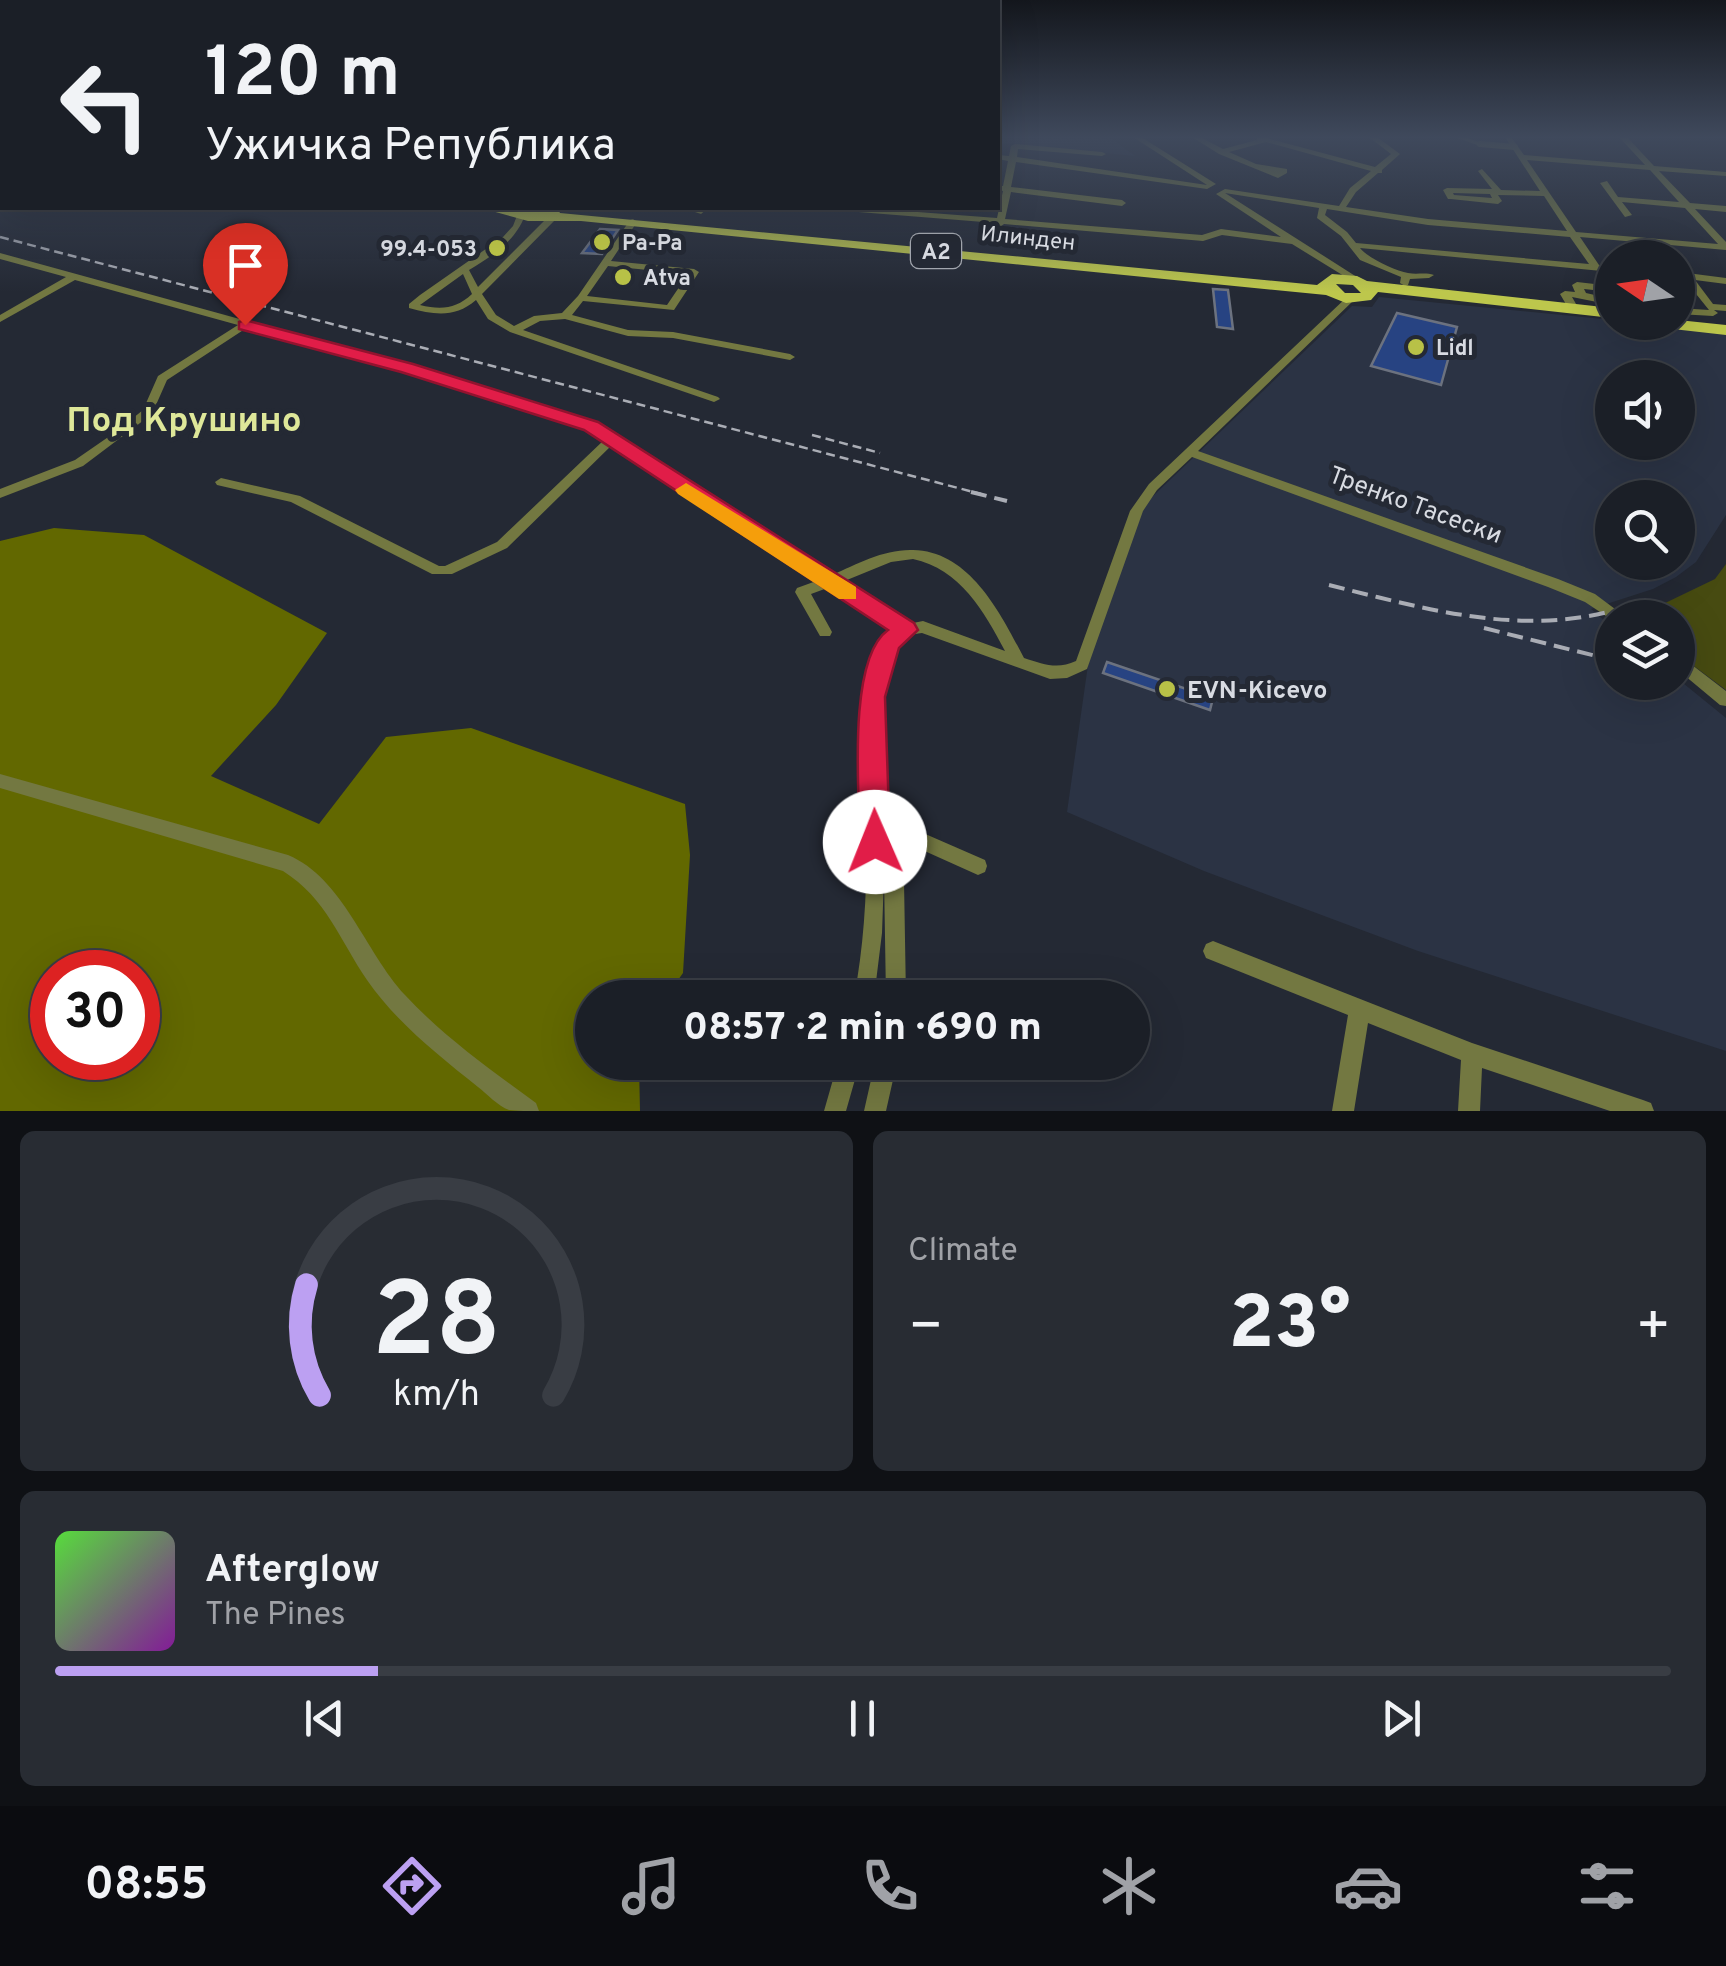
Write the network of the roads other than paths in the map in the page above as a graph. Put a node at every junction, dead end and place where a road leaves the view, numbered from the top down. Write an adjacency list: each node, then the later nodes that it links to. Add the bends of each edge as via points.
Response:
1 (1002, 188): 28 (street)
2 (1009, 189): 17 (street)
3 (1213, 189): 20 (street)
4 (1219, 189): 14 (street)
5 (1355, 189): 21 (street)
6 (1445, 189): 12 (street)
7 (1494, 189): 11 (street)
8 (1544, 189): 13 (street)
9 (1609, 189): 16 (street)
10 (1672, 189): 18 (street)
11 (1496, 192): 12 (street); 13 (street)
12 (1449, 194): 15 (street)
13 (1547, 194): 29 (street)
14 (1255, 196): 19 (street); 20 (street)
15 (1436, 198)
16 (1618, 199): 18 (street); 26 (street)
17 (1122, 202)
18 (1688, 205): 22 (street); 32 (street)
19 (1323, 206): 21 (street); 31 (street, via 1320,216)
20 (1242, 207): 30 (street)
21 (1341, 209): 29 (street)
22 (1726, 209)
23 (514, 210): 25 (main road, Илинден / A2)
24 (852, 210): 28 (street)
25 (541, 212): 27 (main road, Илинден / A2); 38 (street, via 516,226); 43 (main road, Илинден / A2); 49 (street)
26 (1628, 215)
27 (633, 222): 34 (street); 43 (main road, Илинден / A2)
28 (1000, 224): 30 (street, via 1192,238 1221,232)
29 (1573, 234): 32 (street); 36 (street)
30 (1292, 242): 43 (street)
31 (1352, 246): 35 (street); 37 (street)
32 (1726, 247)
33 (2, 258): 40 (street)
34 (605, 263): 50 (street); 54 (street, via 694,272)
35 (1374, 264): 41 (street); 45 (street)
36 (1595, 267)
37 (1595, 268)
38 (467, 275): 49 (street); 49 (street, via 413,306 449,312)
39 (1429, 275): 41 (street)
40 (74, 276): 61 (street); 63 (street)
41 (1406, 276): 47 (street)
42 (1695, 277): 44 (street)
43 (1329, 279): 45 (main road, Илинден / A2); 51 (main road, Илинден / A2)
44 (1726, 281)
45 (1363, 283): 51 (main road, Илинден / A2); 52 (main road, Илинден / A2); 57 (main road, Илинден / A2)
46 (1595, 287): 52 (street, via 1577,285)
47 (1404, 289)
48 (1695, 290): 59 (street)
49 (477, 294): 64 (street, via 492,317)
50 (581, 298): 54 (street); 58 (street)
51 (1350, 299): 69 (street)
52 (1578, 302): 53 (street); 55 (main road, Илинден / A2)
53 (1595, 302)
54 (670, 308): 65 (street)
55 (1595, 309)
56 (1695, 313): 59 (street)
57 (1595, 314)
58 (565, 316): 64 (street, via 538,318); 65 (street)
59 (1720, 317): 60 (main road); 62 (main road)
60 (1695, 318)
61 (0, 319)
62 (1695, 319)
63 (245, 325): 68 (street, via 528,403); 71 (street, via 162,378 148,412 79,464)
64 (514, 330): 67 (street)
65 (648, 334): 66 (street)
66 (790, 357)
67 (714, 399)
68 (613, 438): 70 (street, via 502,546 447,570 295,498); 72 (street)
69 (1189, 452): 73 (street, Тренко Тасески); 76 (street, via 1153,486 1138,511 1082,665 1050,673)
70 (221, 482)
71 (0, 494)
72 (830, 583): 74 (street); 75 (street, via 802,592); 76 (street, via 892,556 931,554 992,610)
73 (1595, 601)
74 (906, 630): 76 (street, via 946,634); 80 (street, via 888,642 872,697)
75 (825, 632)
76 (1018, 661)
77 (1695, 675): 78 (street)
78 (1726, 700)
79 (0, 781): 89 (street, via 308,874 408,1014)
80 (875, 821): 81 (street); 83 (street); 84 (street, via 894,881)
81 (978, 866)
82 (1212, 952): 85 (street)
83 (868, 980)
84 (896, 980)
85 (1358, 1011): 86 (street); 92 (street)
86 (1472, 1054): 93 (street); 94 (street)
87 (844, 1080): 90 (street)
88 (882, 1080): 91 (street)
89 (528, 1111)
90 (835, 1111)
91 (875, 1111)
92 (1343, 1111)
93 (1470, 1111)
94 (1643, 1111)

